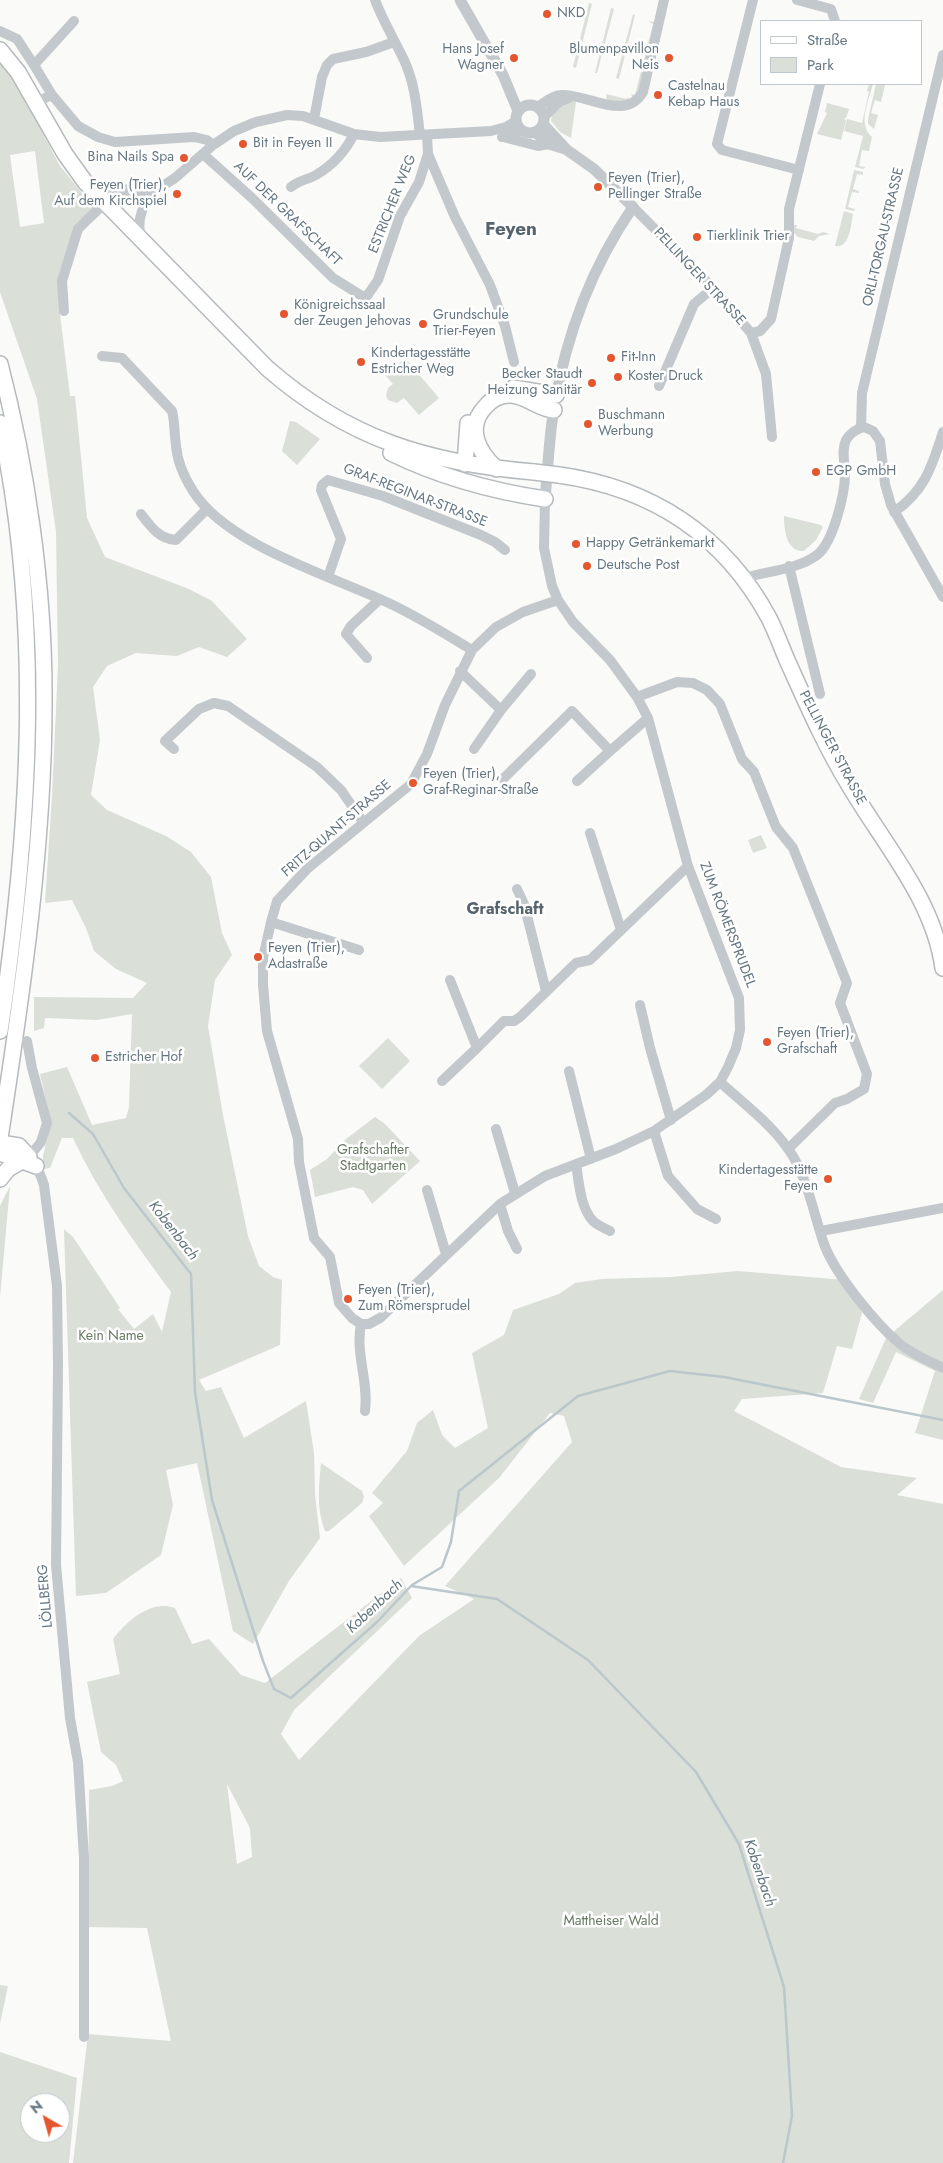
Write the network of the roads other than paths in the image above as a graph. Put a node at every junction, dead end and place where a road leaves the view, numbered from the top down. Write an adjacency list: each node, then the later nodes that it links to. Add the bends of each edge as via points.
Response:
1 (375, 0): 9 (street, ESTRICHER WEG)
2 (460, 0): 17 (street, PELLINGER STRASSE)
3 (664, 0): 15 (street, via 639,98 625,106)
4 (752, 0): 30 (street, via 717,144 722,150)
5 (797, 0): 6 (street, via 831,9)
6 (835, 20)
7 (74, 21): 12 (street)
8 (0, 31): 12 (street, via 17,39)
9 (394, 42): 18 (street, via 333,59 322,77); 23 (street, ESTRICHER WEG, via 405,61)
10 (1, 51): 16 (main road)
11 (943, 55): 51 (street, ORLI-TORGAU-STRASSE, via 862,393)
12 (34, 65): 14 (street)
13 (820, 85): 30 (street)
14 (52, 95): 16 (street); 26 (street, via 78,126 98,137 115,142 194,138 207,140)
15 (572, 96): 17 (street, via 559,94); 19 (street, via 558,102)
16 (36, 102): 34 (main road, via 65,154)
17 (524, 115): 19 (street, PELLINGER STRASSE); 20 (street, PELLINGER STRASSE, via 502,128); 21 (street); 24 (street, PELLINGER STRASSE)
18 (314, 119): 22 (street, PELLINGER STRASSE); 26 (street, PELLINGER STRASSE, via 287,115 270,117 234,131)
19 (544, 120): 21 (street); 27 (street, PELLINGER STRASSE)
20 (479, 132): 23 (street, PELLINGER STRASSE); 24 (street, PELLINGER STRASSE)
21 (535, 132): 25 (street, PELLINGER STRASSE)
22 (354, 134): 23 (street, PELLINGER STRASSE, via 380,137); 33 (street, via 346,150 335,161)
23 (424, 135): 29 (street, ESTRICHER WEG)
24 (503, 137): 25 (street, PELLINGER STRASSE, via 538,146)
25 (549, 144): 27 (street, PELLINGER STRASSE)
26 (213, 145): 28 (street, PELLINGER STRASSE)
27 (567, 150): 37 (street, PELLINGER STRASSE, via 594,170)
28 (203, 154): 35 (street, PELLINGER STRASSE, via 175,178); 40 (street, AUF DER GRAFSCHAFT, via 333,278)
29 (428, 154): 31 (street); 32 (street, ESTRICHER WEG)
30 (800, 170): 42 (street, via 789,208 786,250 770,319 760,331)
31 (439, 180): 32 (street, via 430,178); 44 (street, via 490,285)
32 (419, 182): 40 (street, ESTRICHER WEG, via 400,216 378,280 367,296)
33 (291, 187)
34 (90, 188): 35 (street); 36 (main road)
35 (154, 190): 36 (street, PELLINGER STRASSE); 38 (street, via 139,217)
36 (105, 203): 38 (main road); 41 (street, PELLINGER STRASSE, via 78,229 62,281)
37 (633, 207): 39 (street, PELLINGER STRASSE); 47 (street, ZUM RÖMERSPRUDEL, via 584,295 571,332)
38 (142, 242): 50 (main road, via 267,368 310,402)
39 (712, 288): 42 (street, PELLINGER STRASSE); 46 (street, via 694,304)
40 (354, 292)
41 (64, 311)
42 (751, 333): 53 (street, PELLINGER STRASSE, via 766,374)
43 (102, 356): 58 (street, via 122,358 172,411 181,469)
44 (514, 362)
45 (0, 364): 57 (main road, via 13,418)
46 (658, 386)
47 (556, 395): 48 (street, ZUM RÖMERSPRUDEL); 54 (main road, via 513,388 495,390 484,397 469,416)
48 (554, 410): 55 (main road, via 547,410 520,396 509,395 487,404 478,415 474,430 481,453); 56 (street, ZUM RÖMERSPRUDEL)
49 (0, 424): 57 (main road)
50 (348, 426): 54 (main road, PELLINGER STRASSE, via 413,452); 56 (main road, via 366,440 425,469 486,488)
51 (861, 428): 59 (street, via 873,431 880,441 885,484); 62 (street, via 850,434 844,445 845,480 830,539 814,557)
52 (943, 432): 59 (street, via 921,488)
53 (772, 436)
54 (465, 464): 55 (main road, PELLINGER STRASSE)
55 (497, 469): 64 (main road, PELLINGER STRASSE, bridge, via 559,475 608,485 658,506 703,535)
56 (545, 499): 67 (street, ZUM RÖMERSPRUDEL, via 544,548)
57 (22, 507): 92 (main road, via 29,684 27,794); 101 (main road, via 40,607 44,693 41,793 27,942)
58 (207, 509): 60 (street, via 176,540 166,540); 63 (street, via 269,551)
59 (894, 512): 65 (street)
60 (141, 514)
61 (505, 550): 63 (street, GRAF-REGINAR-STRASSE, via 481,535 384,496 328,480 321,490 342,539)
62 (789, 566): 64 (street); 72 (street, PELLINGER STRASSE)
63 (328, 577): 66 (street)
64 (745, 580): 88 (main road, PELLINGER STRASSE, via 770,620 848,784 918,896 941,950)
65 (943, 597)
66 (380, 599): 68 (street, via 420,618); 69 (street, via 346,634)
67 (558, 600): 68 (street, FRITZ-QUANT-STRASSE, via 523,612 496,627); 73 (street, ZUM RÖMERSPRUDEL)
68 (472, 650): 70 (street, FRITZ-QUANT-STRASSE)
69 (367, 658)
70 (460, 671): 74 (street); 81 (street, FRITZ-QUANT-STRASSE, via 427,754 411,784)
71 (531, 674): 74 (street)
72 (820, 694)
73 (637, 697): 75 (street, ZUM RÖMERSPRUDEL); 104 (street, via 685,682 707,690 720,704 742,759 754,772 776,827 793,848 847,983 840,1003 867,1074 864,1089 835,1103)
74 (501, 710): 77 (street)
75 (648, 718): 78 (street); 83 (street, ZUM RÖMERSPRUDEL)
76 (174, 749): 81 (street, via 165,740 199,709 214,703 228,706 317,768 341,790)
77 (474, 749)
78 (610, 752): 79 (street, via 572,711); 80 (street)
79 (503, 779)
80 (577, 781)
81 (363, 822): 85 (street, FRITZ-QUANT-STRASSE, via 307,869 277,901)
82 (590, 833): 86 (street)
83 (688, 866): 86 (street); 97 (street, ZUM RÖMERSPRUDEL, via 739,998 740,1030 736,1048)
84 (518, 889): 90 (street)
85 (271, 922): 87 (street); 119 (street, FRITZ-QUANT-STRASSE, via 263,958 267,1030 298,1140 299,1162 314,1238 330,1257 339,1303)
86 (621, 930): 90 (street, via 590,960 576,963)
87 (359, 950)
88 (943, 968)
89 (450, 980): 94 (street)
90 (546, 992): 94 (street, via 520,1017 504,1021)
91 (640, 1005): 98 (street)
92 (0, 1031)
93 (27, 1041): 103 (street, via 47,1123)
94 (477, 1048): 96 (street)
95 (569, 1071): 107 (street)
96 (442, 1081)
97 (720, 1082): 98 (street, ZUM RÖMERSPRUDEL); 104 (street)
98 (671, 1120): 100 (street, ZUM RÖMERSPRUDEL)
99 (496, 1129): 111 (street)
100 (654, 1131): 107 (street, ZUM RÖMERSPRUDEL); 114 (street, via 668,1176 697,1209)
101 (0, 1138)
102 (0, 1142): 106 (main road)
103 (41, 1142): 106 (street); 106 (street, via 29,1148)
104 (788, 1149): 115 (street, via 802,1174)
105 (0, 1153): 106 (main road)
106 (26, 1158): 109 (main road, via 8,1169); 122 (street, LÖLLBERG, via 44,1185 57,1286 56,1565 70,1718 78,1762 84,1858)
107 (591, 1159): 108 (street, ZUM RÖMERSPRUDEL)
108 (576, 1164): 111 (street, ZUM RÖMERSPRUDEL); 116 (street, via 583,1201 590,1216)
109 (0, 1179)
110 (427, 1190): 118 (street)
111 (515, 1193): 112 (street, ZUM RÖMERSPRUDEL)
112 (500, 1204): 117 (street); 118 (street, ZUM RÖMERSPRUDEL)
113 (943, 1208): 115 (street)
114 (716, 1218)
115 (821, 1230): 120 (street, via 830,1258 880,1324 900,1344)
116 (610, 1231)
117 (517, 1249)
118 (446, 1254): 119 (street, ZUM RÖMERSPRUDEL, via 380,1318 369,1324)
119 (360, 1324): 121 (street, via 358,1341 367,1394)
120 (943, 1368)
121 (365, 1411)
122 (84, 2037)

